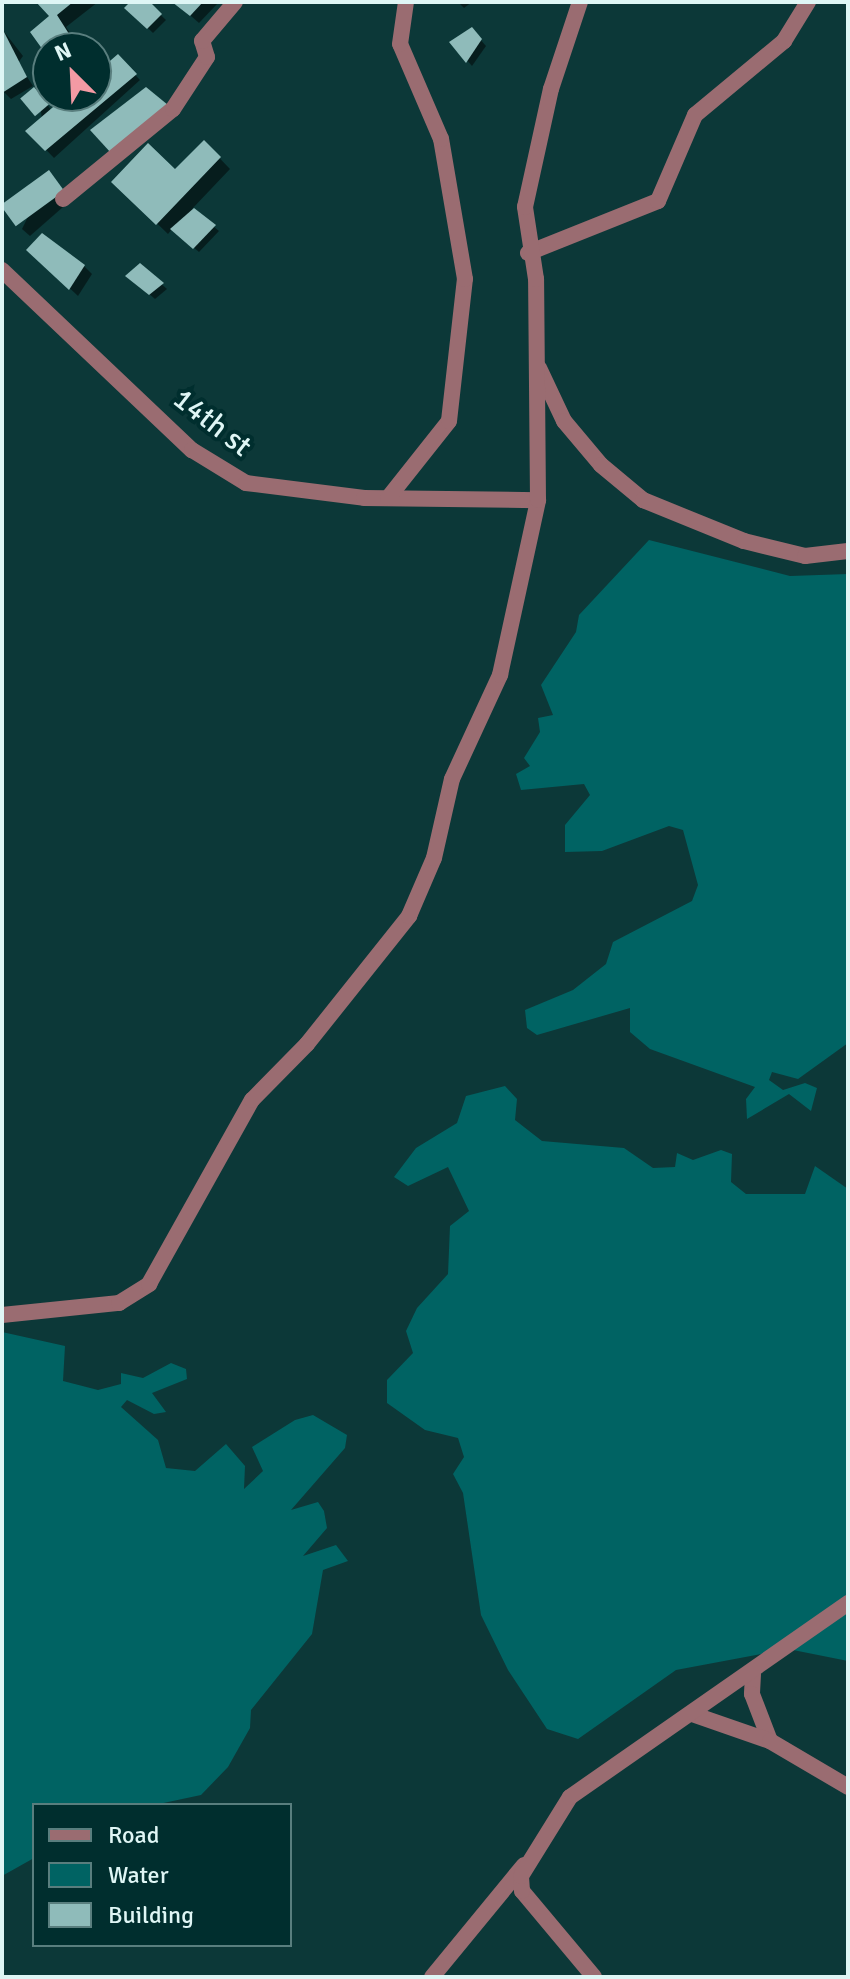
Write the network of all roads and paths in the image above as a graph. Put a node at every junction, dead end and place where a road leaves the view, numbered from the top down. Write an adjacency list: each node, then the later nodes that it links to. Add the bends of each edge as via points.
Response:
1 (235, 2): 5 (street, via 202,41 207,57 173,109)
2 (406, 2): 9 (street, via 400,44 441,139 465,279 449,421)
3 (580, 2): 6 (street, via 539,133 525,207)
4 (808, 2): 6 (street, via 784,41 695,115 658,201)
5 (63, 199)
6 (528, 253): 8 (street, via 536,279)
7 (2, 270): 9 (street, 14th st, via 216,468 246,483)
8 (536, 363): 10 (street); 11 (street, via 564,421 601,465 643,500 744,541 805,556)
9 (388, 498): 10 (street, 14th st)
10 (538, 500): 12 (street, via 500,675 452,779 434,858 409,916 307,1044 252,1100 149,1284 119,1303)
11 (848, 551)
12 (2, 1315)
13 (848, 1603): 14 (street)
14 (753, 1674): 15 (street); 16 (street, via 752,1694)
15 (692, 1714): 16 (street); 18 (street, via 570,1797)
16 (770, 1741): 17 (street)
17 (848, 1787)
18 (531, 1859): 19 (street, via 458,1937); 20 (street, via 521,1876 528,1906)
19 (432, 1977)
20 (594, 1977)

